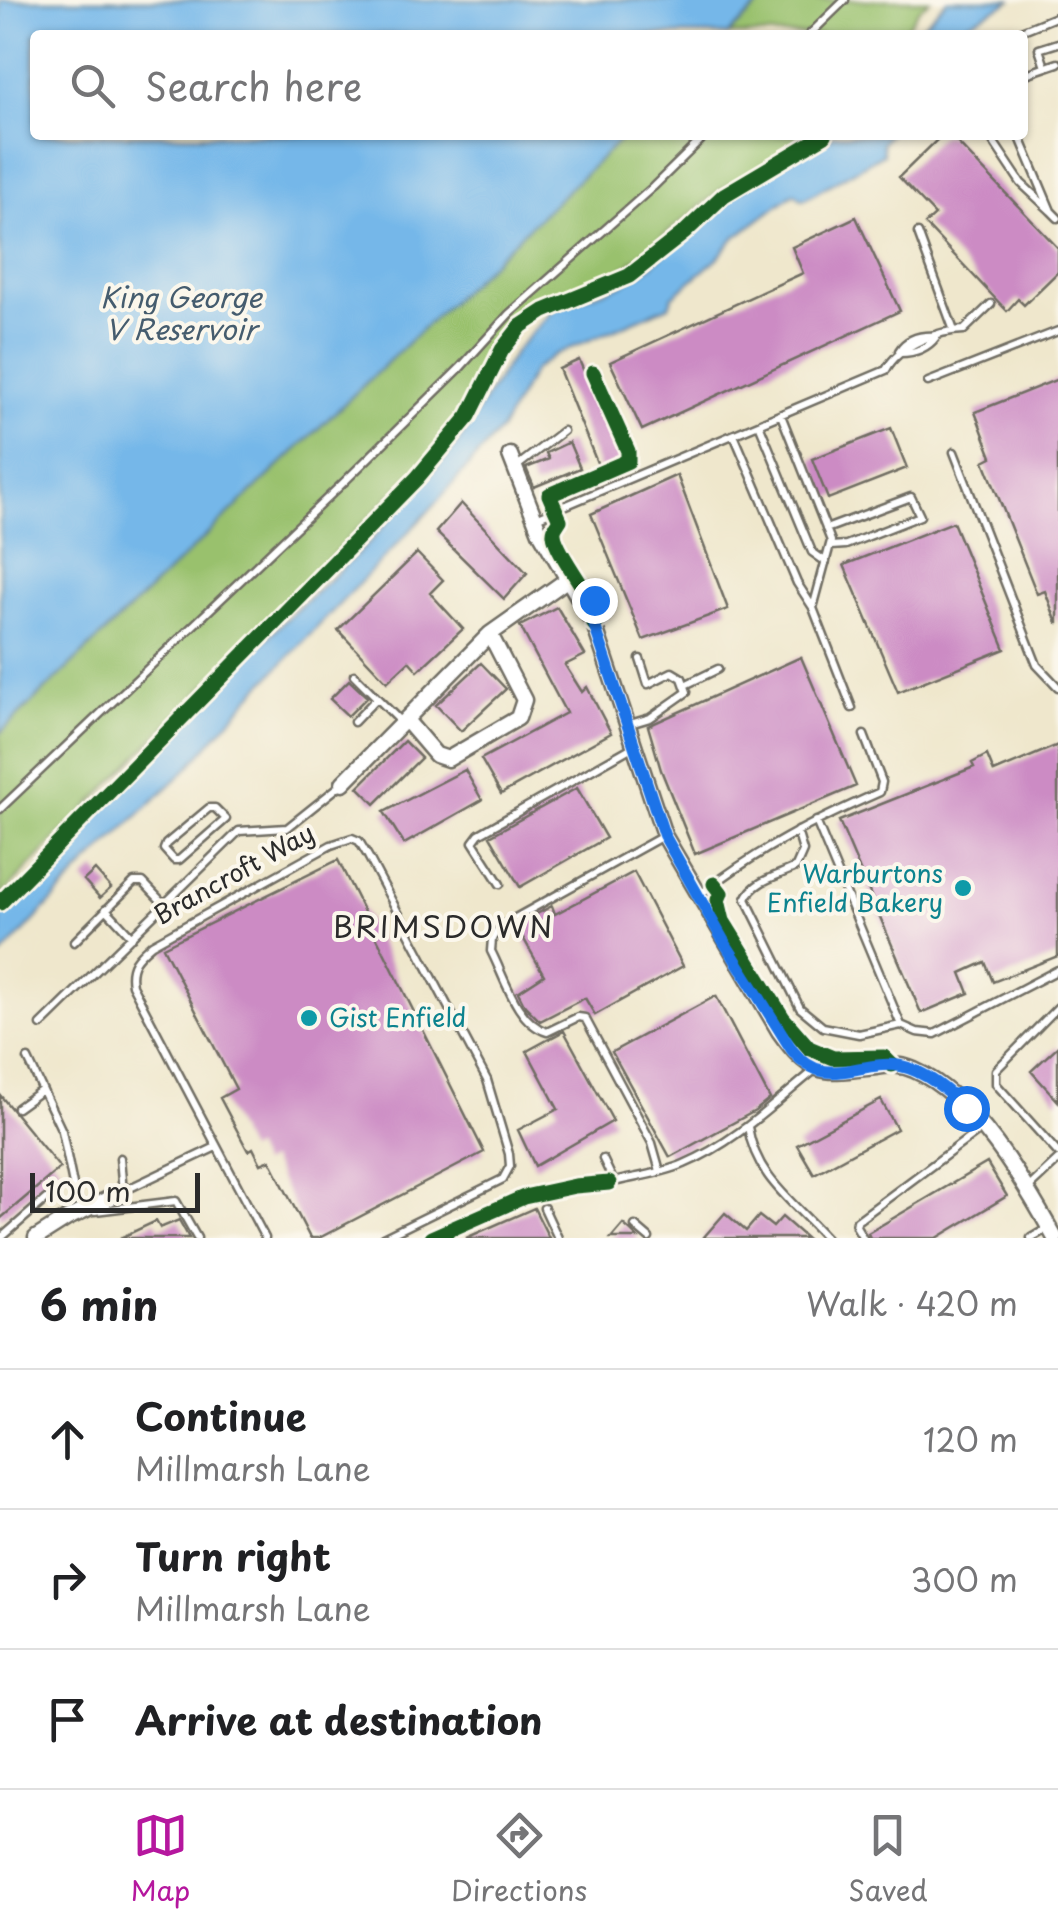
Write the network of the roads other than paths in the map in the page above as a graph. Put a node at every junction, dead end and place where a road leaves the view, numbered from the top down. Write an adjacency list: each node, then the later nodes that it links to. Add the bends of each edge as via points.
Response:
1 (845, 0): 3 (lane)
2 (1058, 16): 4 (lane)
3 (814, 30)
4 (1023, 30)
5 (1058, 43): 7 (lane, via 1039,49)
6 (1058, 62): 7 (lane)
7 (1045, 67): 8 (lane)
8 (1028, 73)
9 (701, 140): 45 (lane, via 509,314)
10 (992, 140): 12 (lane, via 1021,183)
11 (1021, 140): 12 (lane)
12 (1051, 211): 13 (lane)
13 (1058, 218)
14 (918, 233): 16 (lane)
15 (991, 304): 16 (lane, via 964,330)
16 (953, 328): 19 (lane, via 930,346 898,353 886,370)
17 (1058, 331): 18 (lane)
18 (928, 382)
19 (781, 414): 20 (lane); 26 (lane)
20 (759, 424): 22 (lane); 28 (lane, via 812,552)
21 (563, 432): 24 (lane)
22 (734, 435): 25 (lane); 30 (lane)
23 (954, 452): 36 (lane, via 1037,665)
24 (512, 462): 25 (street)
25 (534, 518): 29 (street)
26 (826, 529): 27 (lane); 27 (lane, via 911,496 920,516)
27 (831, 546): 28 (lane)
28 (826, 562): 30 (lane)
29 (568, 578): 31 (street); 41 (street, via 594,624)
30 (813, 608): 38 (lane)
31 (490, 634): 40 (street); 40 (street, via 524,700 518,718 448,759)
32 (640, 659): 35 (lane, via 648,684 672,672)
33 (718, 669): 35 (lane)
34 (354, 675): 37 (lane)
35 (684, 685): 41 (lane, via 688,692)
36 (1058, 687)
37 (378, 698): 39 (lane); 40 (lane)
38 (852, 708)
39 (354, 722)
40 (404, 722): 44 (street)
41 (629, 725): 43 (street)
42 (864, 735): 47 (lane, via 880,792)
43 (635, 745): 50 (street); 51 (lane, via 479,834 473,842)
44 (343, 783): 48 (lane, via 287,828)
45 (0, 809)
46 (226, 819): 46 (lane, via 179,860 164,849 209,808); 48 (lane)
47 (816, 821): 49 (lane); 60 (lane)
48 (239, 831): 53 (lane)
49 (796, 831): 52 (lane); 60 (lane, via 803,851 796,867 759,884 746,899 800,1008 824,1027 859,1034)
50 (664, 835): 52 (street); 71 (lane, via 499,927 491,951 535,1028 547,1032 585,1018 652,1143)
51 (500, 884)
52 (698, 896): 62 (street, via 779,1031)
53 (165, 905): 54 (lane, via 138,880); 55 (lane)
54 (106, 909): 55 (lane); 56 (lane)
55 (132, 937): 59 (lane)
56 (74, 942)
57 (1058, 970): 60 (lane, via 936,1034)
58 (1058, 1006): 68 (lane, via 996,1070 996,1084)
59 (41, 1025)
60 (901, 1025)
61 (28, 1059): 63 (lane)
62 (815, 1070): 65 (lane); 66 (street, via 916,1070 955,1097)
63 (42, 1090): 64 (lane); 76 (lane, via 62,1132)
64 (17, 1108)
65 (748, 1128): 71 (lane); 86 (lane, via 756,1161)
66 (982, 1128): 72 (street); 87 (lane, via 857,1221)
67 (216, 1147): 73 (lane); 82 (lane, Brancroft Way); 83 (lane, Brancroft Way, via 132,984 136,958 352,838 368,856 488,1080 510,1166 503,1179)
68 (1058, 1156): 72 (lane)
69 (120, 1158): 73 (lane)
70 (603, 1158): 71 (lane, via 612,1183)
71 (660, 1171)
72 (1026, 1190): 78 (street)
73 (117, 1194): 76 (street)
74 (46, 1199): 79 (lane)
75 (544, 1208): 84 (lane)
76 (82, 1212): 80 (street); 81 (lane, via 176,1201)
77 (635, 1226): 85 (lane)
78 (1052, 1233): 88 (lane)
79 (1, 1238)
80 (36, 1238)
81 (196, 1238)
82 (265, 1238)
83 (383, 1238)
84 (558, 1238)
85 (649, 1238)
86 (826, 1238)
87 (864, 1238)
88 (1031, 1238)

